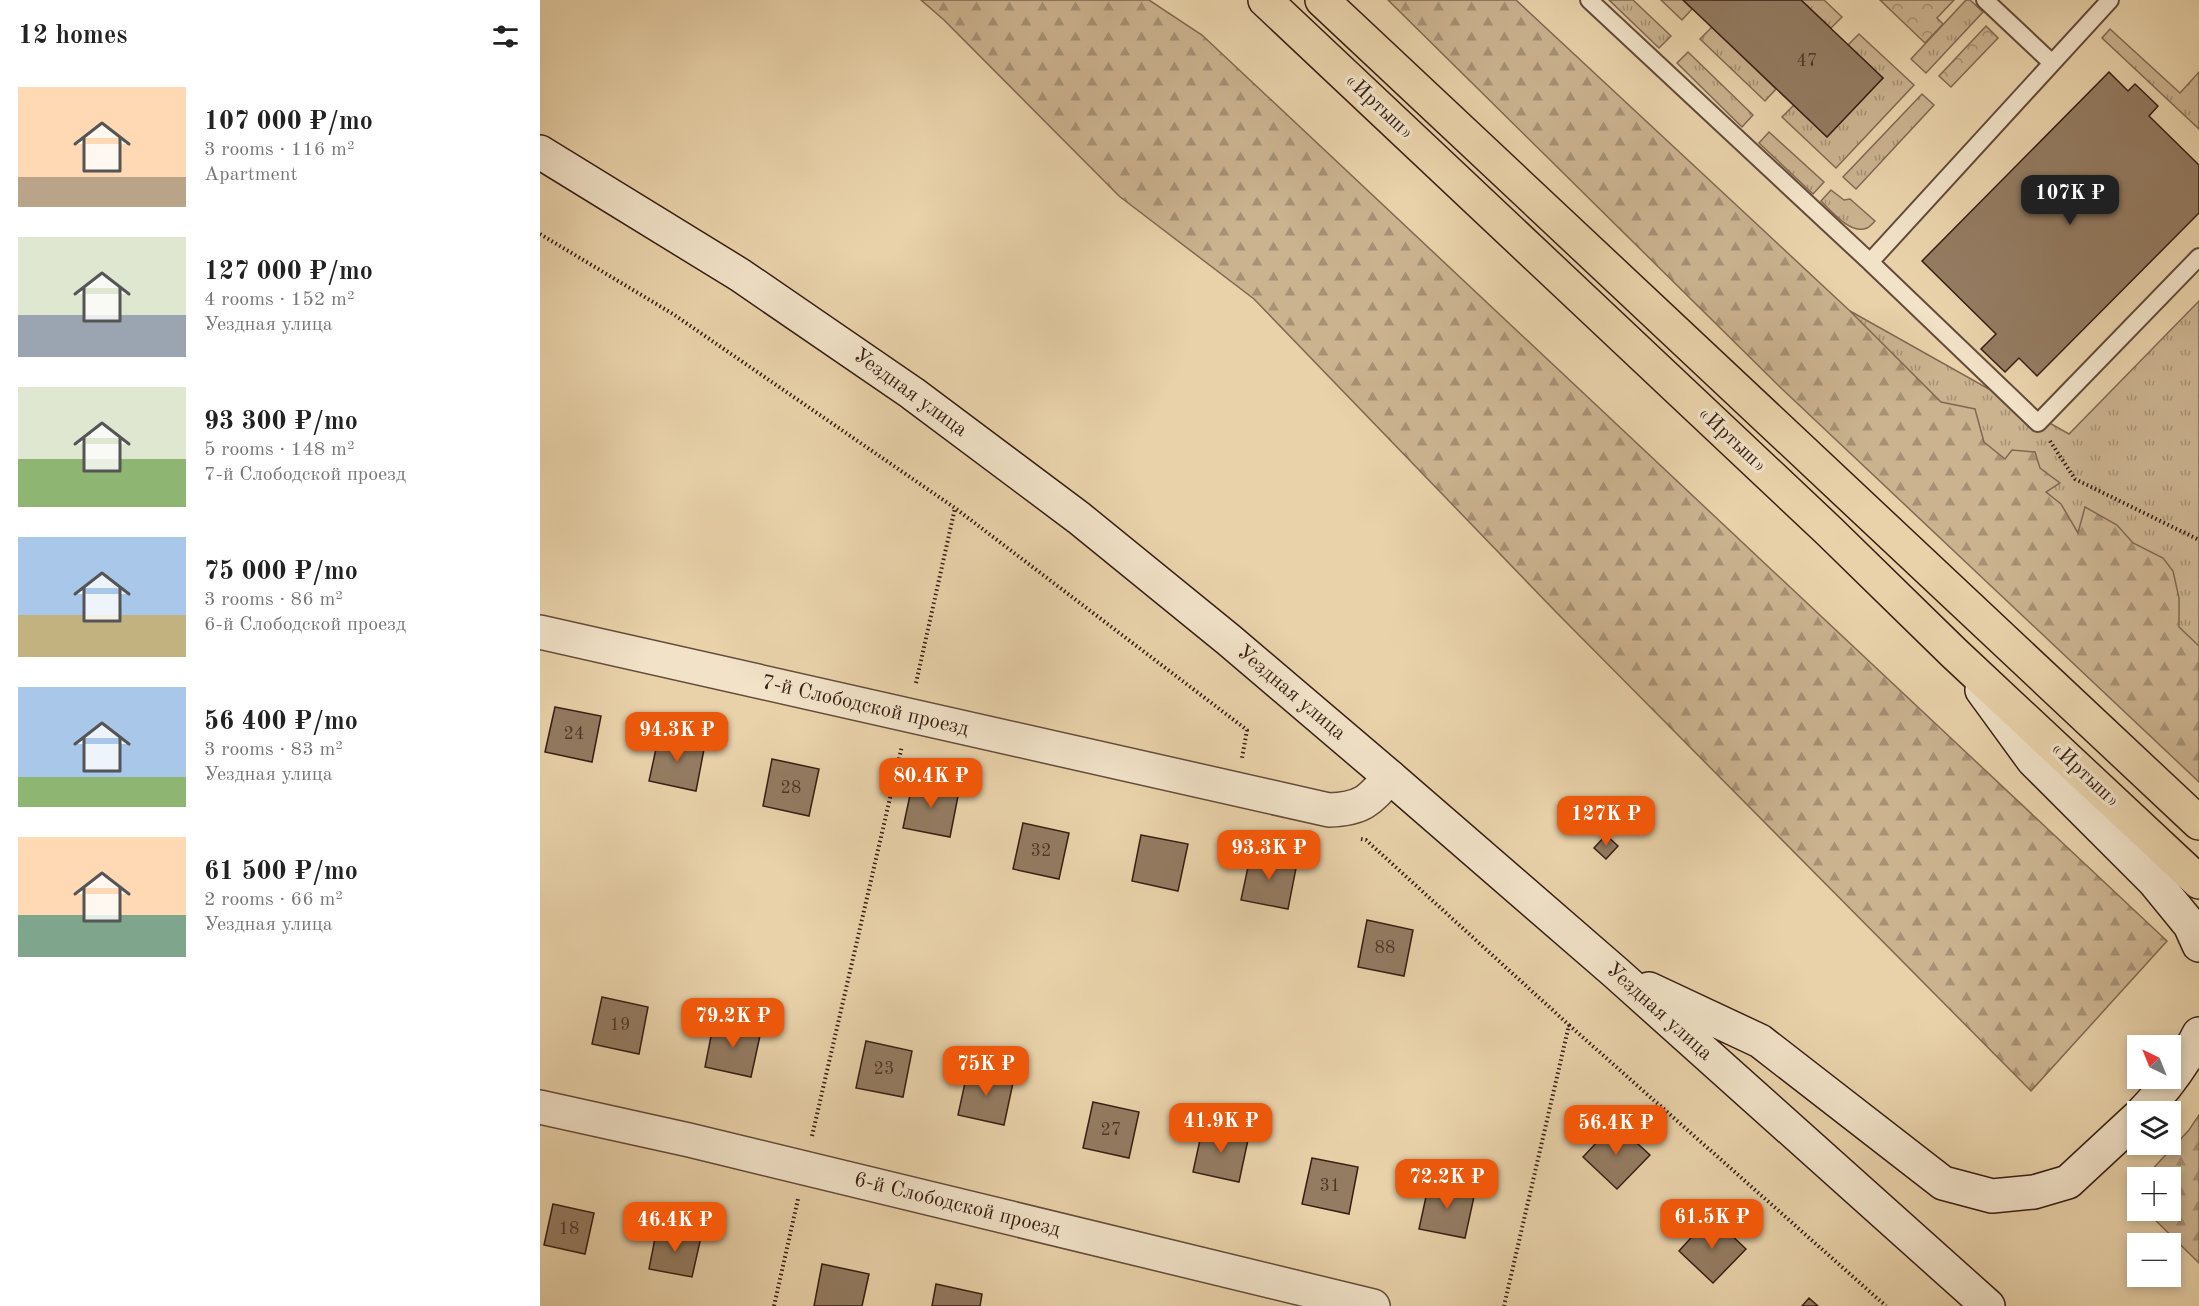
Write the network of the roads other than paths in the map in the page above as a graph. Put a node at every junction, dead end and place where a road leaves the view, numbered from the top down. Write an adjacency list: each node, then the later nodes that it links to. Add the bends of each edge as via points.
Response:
1 (1265, 0): 11 (highway, «Иртыш»)
2 (1322, 0): 13 (highway, «Иртыш»)
3 (1589, 0): 9 (lane)
4 (1985, 0): 6 (lane)
5 (2110, 0): 6 (lane)
6 (2052, 63): 9 (lane)
7 (540, 152): 12 (street, Уездная улица, via 740,275 912,393 1079,518)
8 (2199, 257): 9 (lane, via 2038,423)
9 (1870, 262)
10 (540, 632): 12 (street, 7-й Слободской проезд, via 1329,810 1349,810 1371,799)
11 (1954, 653): 14 (highway, «Иртыш»); 15 (street, via 2033,760 2154,881 2190,925)
12 (1389, 777): 16 (street, Уездная улица)
13 (2199, 823)
14 (2199, 882)
15 (2199, 945)
16 (1615, 972): 20 (street, via 1760,1041 1943,1183 1992,1196 2034,1192 2068,1182); 22 (street, Уездная улица)
17 (2199, 1034): 18 (street, via 2181,1067)
18 (2153, 1101)
19 (540, 1107): 21 (street, 6-й Слободской проезд)
20 (2127, 1127)
21 (1373, 1306)
22 (1988, 1306)

